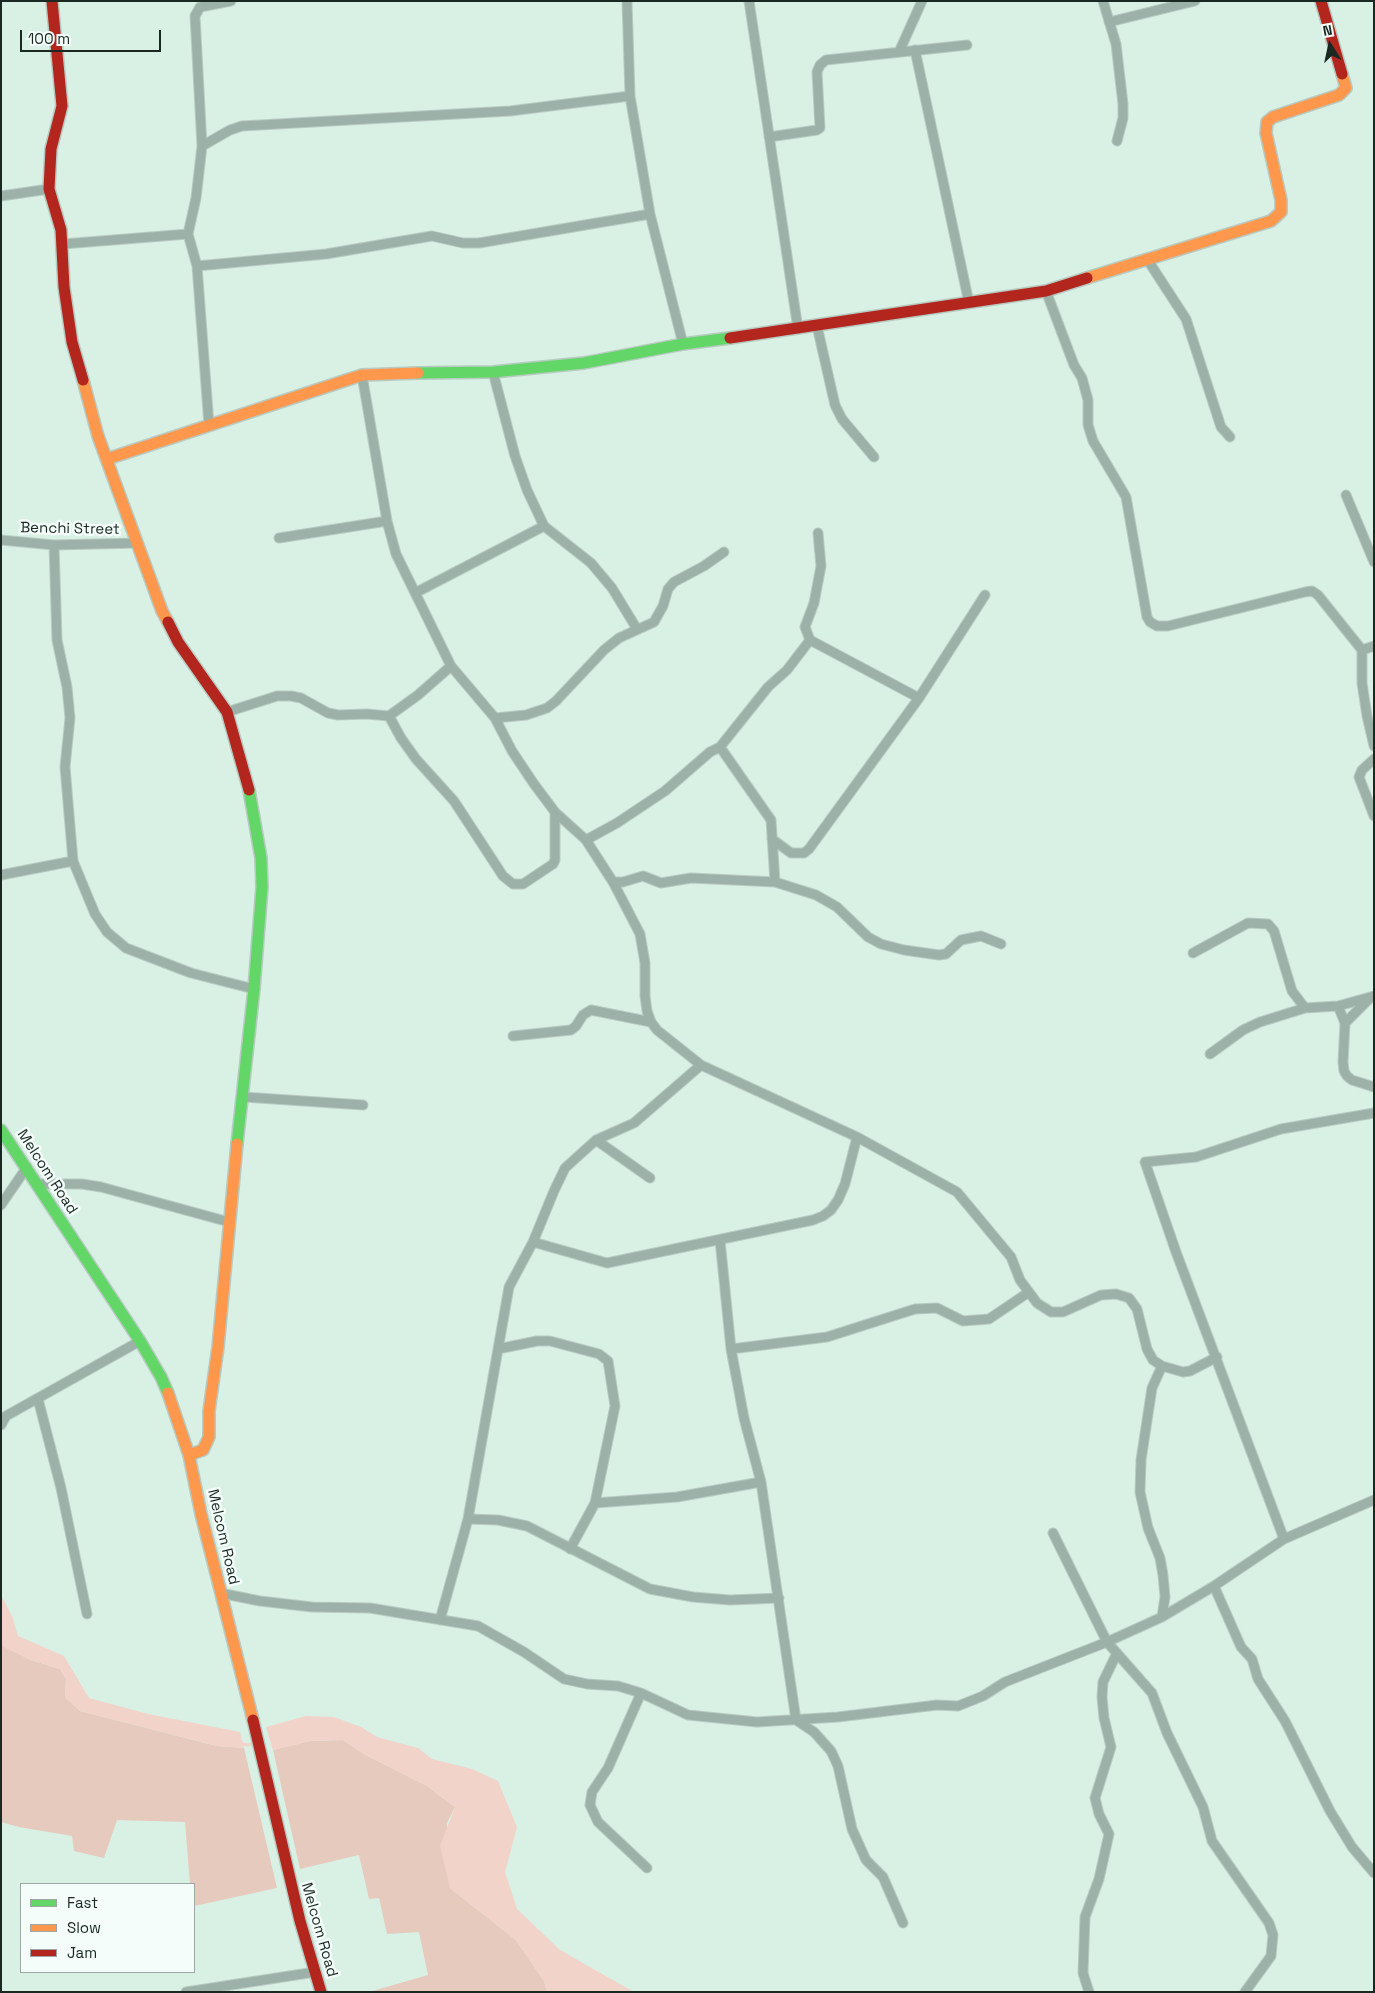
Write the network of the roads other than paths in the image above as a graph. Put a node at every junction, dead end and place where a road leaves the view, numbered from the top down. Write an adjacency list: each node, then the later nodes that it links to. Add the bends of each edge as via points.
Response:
1 (52, 1): 17 (street, via 62,106 51,148)
2 (231, 1): 16 (street, via 204,5 196,13)
3 (627, 1): 13 (street)
4 (749, 1): 14 (street)
5 (922, 1): 12 (street)
6 (1103, 1): 9 (street)
7 (1195, 1): 9 (street)
8 (1321, 1): 22 (street, via 1346,88 1340,95 1273,117 1267,122 1266,133 1281,212 1271,222)
9 (1110, 22): 15 (street, via 1123,104)
10 (967, 45): 11 (street)
11 (915, 50): 12 (street); 25 (street)
12 (899, 52): 14 (street, via 826,60 817,72 820,128)
13 (630, 96): 16 (street, via 510,111 242,126); 19 (street)
14 (769, 137): 27 (street)
15 (1117, 141)
16 (202, 146): 20 (street)
17 (49, 188): 18 (street); 21 (street)
18 (1, 196)
19 (650, 214): 23 (street, via 479,243 462,243 432,236 326,254); 28 (street)
20 (188, 234): 21 (street); 23 (street)
21 (63, 244): 34 (street, via 64,287 72,342)
22 (1148, 259): 24 (street); 32 (street, via 1186,319 1221,427)
23 (196, 266): 31 (street)
24 (1046, 291): 25 (street); 50 (street, via 1082,378 1093,441 1126,498 1150,622 1168,626 1312,591)
25 (968, 303): 26 (street)
26 (816, 326): 27 (street); 33 (street, via 835,405 842,419)
27 (798, 329): 28 (street)
28 (683, 344): 29 (street, via 584,363)
29 (493, 372): 30 (street); 37 (street, via 515,456)
30 (362, 375): 31 (street); 36 (street)
31 (209, 425): 34 (street)
32 (1230, 437)
33 (874, 458)
34 (107, 459): 41 (street)
35 (1346, 496): 44 (street)
36 (387, 521): 39 (street); 45 (street, via 396,554)
37 (544, 526): 45 (street); 47 (street, via 591,563 612,588)
38 (818, 533): 48 (street, via 821,566 806,627)
39 (279, 538)
40 (1, 540): 42 (street, Benchi Street)
41 (138, 543): 42 (street, Benchi Street); 53 (street, via 162,611 178,642)
42 (54, 545): 63 (street, via 57,640 68,687 70,718 65,767)
43 (724, 552): 47 (street, via 674,582 654,622)
44 (1374, 562)
45 (415, 593): 51 (street)
46 (985, 595): 52 (street)
47 (637, 629): 55 (street, via 604,650 547,708)
48 (810, 640): 52 (street); 57 (street)
49 (1374, 646): 50 (street)
50 (1362, 650): 56 (street, via 1362,683)
51 (451, 666): 54 (street); 55 (street)
52 (919, 698): 61 (street, via 809,849 804,853 791,853)
53 (227, 712): 54 (street, via 276,696 291,696 338,715); 69 (street, via 250,793 261,858 262,888)
54 (389, 716): 59 (street, via 416,759 454,801 503,876 513,884 523,884 553,864)
55 (494, 718): 59 (street, via 512,751)
56 (1374, 746)
57 (720, 747): 61 (street, via 771,820); 62 (street, via 665,791)
58 (1374, 758): 60 (street, via 1359,777)
59 (556, 812): 62 (street)
60 (1374, 816)
61 (772, 839): 66 (street)
62 (586, 840): 65 (street)
63 (73, 861): 64 (street); 69 (street, via 100,924 126,948 191,973)
64 (1, 875)
65 (613, 882): 66 (street, via 643,876 661,883 691,878); 73 (street, via 640,934 645,963 645,996)
66 (775, 882): 67 (street, via 816,895 837,907 868,937 881,944 939,956 961,940 981,936)
67 (1001, 944)
68 (1193, 953): 72 (street, via 1248,923 1268,924 1274,931 1292,991)
69 (254, 989): 79 (street)
70 (1373, 996): 71 (street); 74 (street)
71 (1338, 1006): 72 (street); 74 (street)
72 (1305, 1008): 76 (street, via 1243,1030)
73 (651, 1022): 75 (street, via 591,1010 571,1030); 77 (street)
74 (1345, 1023): 78 (street, via 1344,1071 1352,1080)
75 (513, 1036)
76 (1210, 1054)
77 (701, 1065): 83 (street); 84 (street, via 634,1123)
78 (1374, 1087)
79 (244, 1097): 80 (street); 89 (street)
80 (363, 1105)
81 (1374, 1113): 96 (street, via 1281,1129 1196,1157 1145,1162)
82 (1, 1130): 85 (street, Melcom Road)
83 (857, 1137): 90 (street, via 846,1184 831,1210 823,1216); 92 (street, via 957,1192 1011,1257 1020,1280)
84 (596, 1140): 86 (street); 91 (street, via 565,1168)
85 (28, 1167): 87 (street, Melcom Road); 88 (street)
86 (650, 1178)
87 (37, 1184): 89 (street, via 101,1186); 93 (street, Melcom Road)
88 (1, 1205)
89 (229, 1222): 100 (street, via 209,1437 203,1450)
90 (720, 1240): 91 (street, via 607,1263); 95 (street)
91 (533, 1242): 94 (street, via 509,1287)
92 (1029, 1292): 95 (street, via 989,1319 963,1320 937,1308 915,1309 826,1338); 97 (street, via 1037,1303 1051,1312 1063,1312 1101,1295 1116,1294 1129,1298 1137,1309 1147,1349 1153,1360)
93 (140, 1341): 98 (street); 100 (street, Melcom Road, via 161,1377)
94 (498, 1349): 103 (street, via 550,1341 599,1354 608,1361 615,1406); 104 (street)
95 (732, 1349): 101 (street)
96 (1217, 1356): 97 (street, via 1190,1371); 106 (street)
97 (1162, 1366): 112 (street, via 1152,1388 1141,1460 1140,1492 1162,1567 1165,1597)
98 (38, 1399): 99 (street, via 6,1416); 111 (street)
99 (1, 1425)
100 (189, 1455): 109 (street, Melcom Road)
101 (760, 1482): 103 (street, via 677,1497); 110 (street)
102 (1374, 1500): 106 (street)
103 (596, 1503): 107 (street)
104 (468, 1519): 107 (street, via 498,1520 527,1526); 113 (street)
105 (1053, 1533): 114 (street)
106 (1284, 1538): 108 (street)
107 (570, 1549): 110 (street, via 650,1588 692,1597 730,1600)
108 (1214, 1586): 112 (street); 119 (street, via 1241,1646 1252,1659 1258,1679 1285,1721 1330,1811 1352,1847)
109 (220, 1593): 113 (street, via 312,1607 370,1608); 121 (street, Melcom Road)
110 (779, 1598): 117 (street)
111 (87, 1614)
112 (1162, 1618): 114 (street)
113 (440, 1620): 116 (street, via 478,1626 564,1679 618,1686)
114 (1107, 1642): 115 (street); 117 (street, via 1005,1682 958,1706)
115 (1117, 1653): 124 (street, via 1103,1682 1104,1718 1111,1747 1095,1798 1109,1834 1099,1879 1085,1917 1083,1973); 125 (street, via 1152,1693 1167,1733 1203,1807 1212,1841 1269,1923 1271,1956)
116 (641, 1693): 117 (street, via 688,1715 757,1722); 118 (street, via 608,1768 592,1792 590,1805 598,1822)
117 (796, 1720): 120 (street, via 814,1732 831,1751 838,1766 852,1829 866,1860 883,1877)
118 (646, 1868)
119 (1374, 1873)
120 (903, 1923)
121 (314, 1972): 122 (street); 123 (street, Melcom Road)
122 (186, 1992)
123 (321, 1992)
124 (1089, 1992)
125 (1244, 1992)

